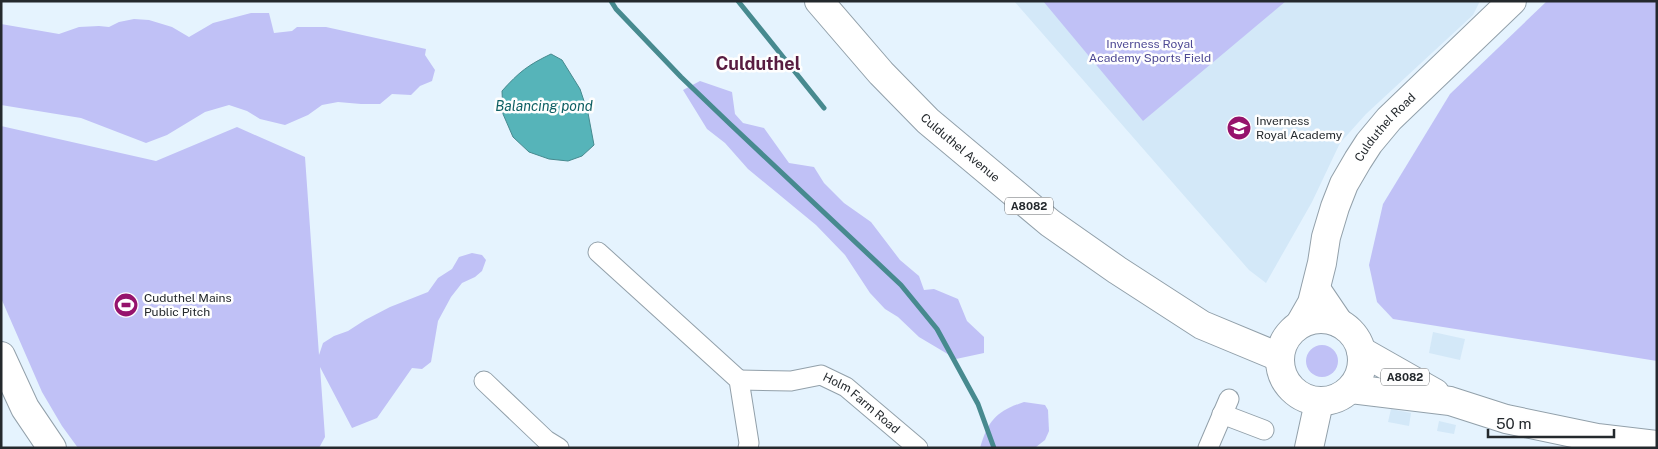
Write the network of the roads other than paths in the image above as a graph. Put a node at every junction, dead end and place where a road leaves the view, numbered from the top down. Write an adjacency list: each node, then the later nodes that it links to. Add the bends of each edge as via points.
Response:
1 (819, 1): 9 (main road, Culduthel Avenue / A8082, via 881,73 928,121 1050,223 1202,325)
2 (1512, 1): 4 (main road, Culduthel Road, via 1389,119 1369,143 1344,184 1335,207)
3 (598, 252): 10 (street)
4 (1316, 289): 5 (main road); 6 (main road, Culduthel Road)
5 (1339, 323): 6 (main road, via 1317,319); 7 (main road, via 1352,333)
6 (1300, 324): 9 (main road, via 1286,338)
7 (1361, 352): 12 (main road, via 1361,370); 13 (main road, A8082)
8 (1, 356): 17 (main road, via 25,408)
9 (1279, 357): 14 (main road, via 1289,386 1306,399)
10 (739, 380): 19 (street); 20 (street, Holm Farm Road, via 791,381 821,375 846,387)
11 (484, 381): 18 (street, via 546,440)
12 (1351, 389): 13 (main road, A8082); 14 (main road, via 1341,397)
13 (1450, 401): 16 (main road, A8082, via 1506,419 1597,438)
14 (1319, 402): 22 (main road)
15 (1264, 430): 21 (street, via 1226,407)
16 (1657, 445)
17 (52, 448)
18 (559, 448)
19 (748, 448)
20 (918, 448)
21 (1208, 448)
22 (1309, 448)

